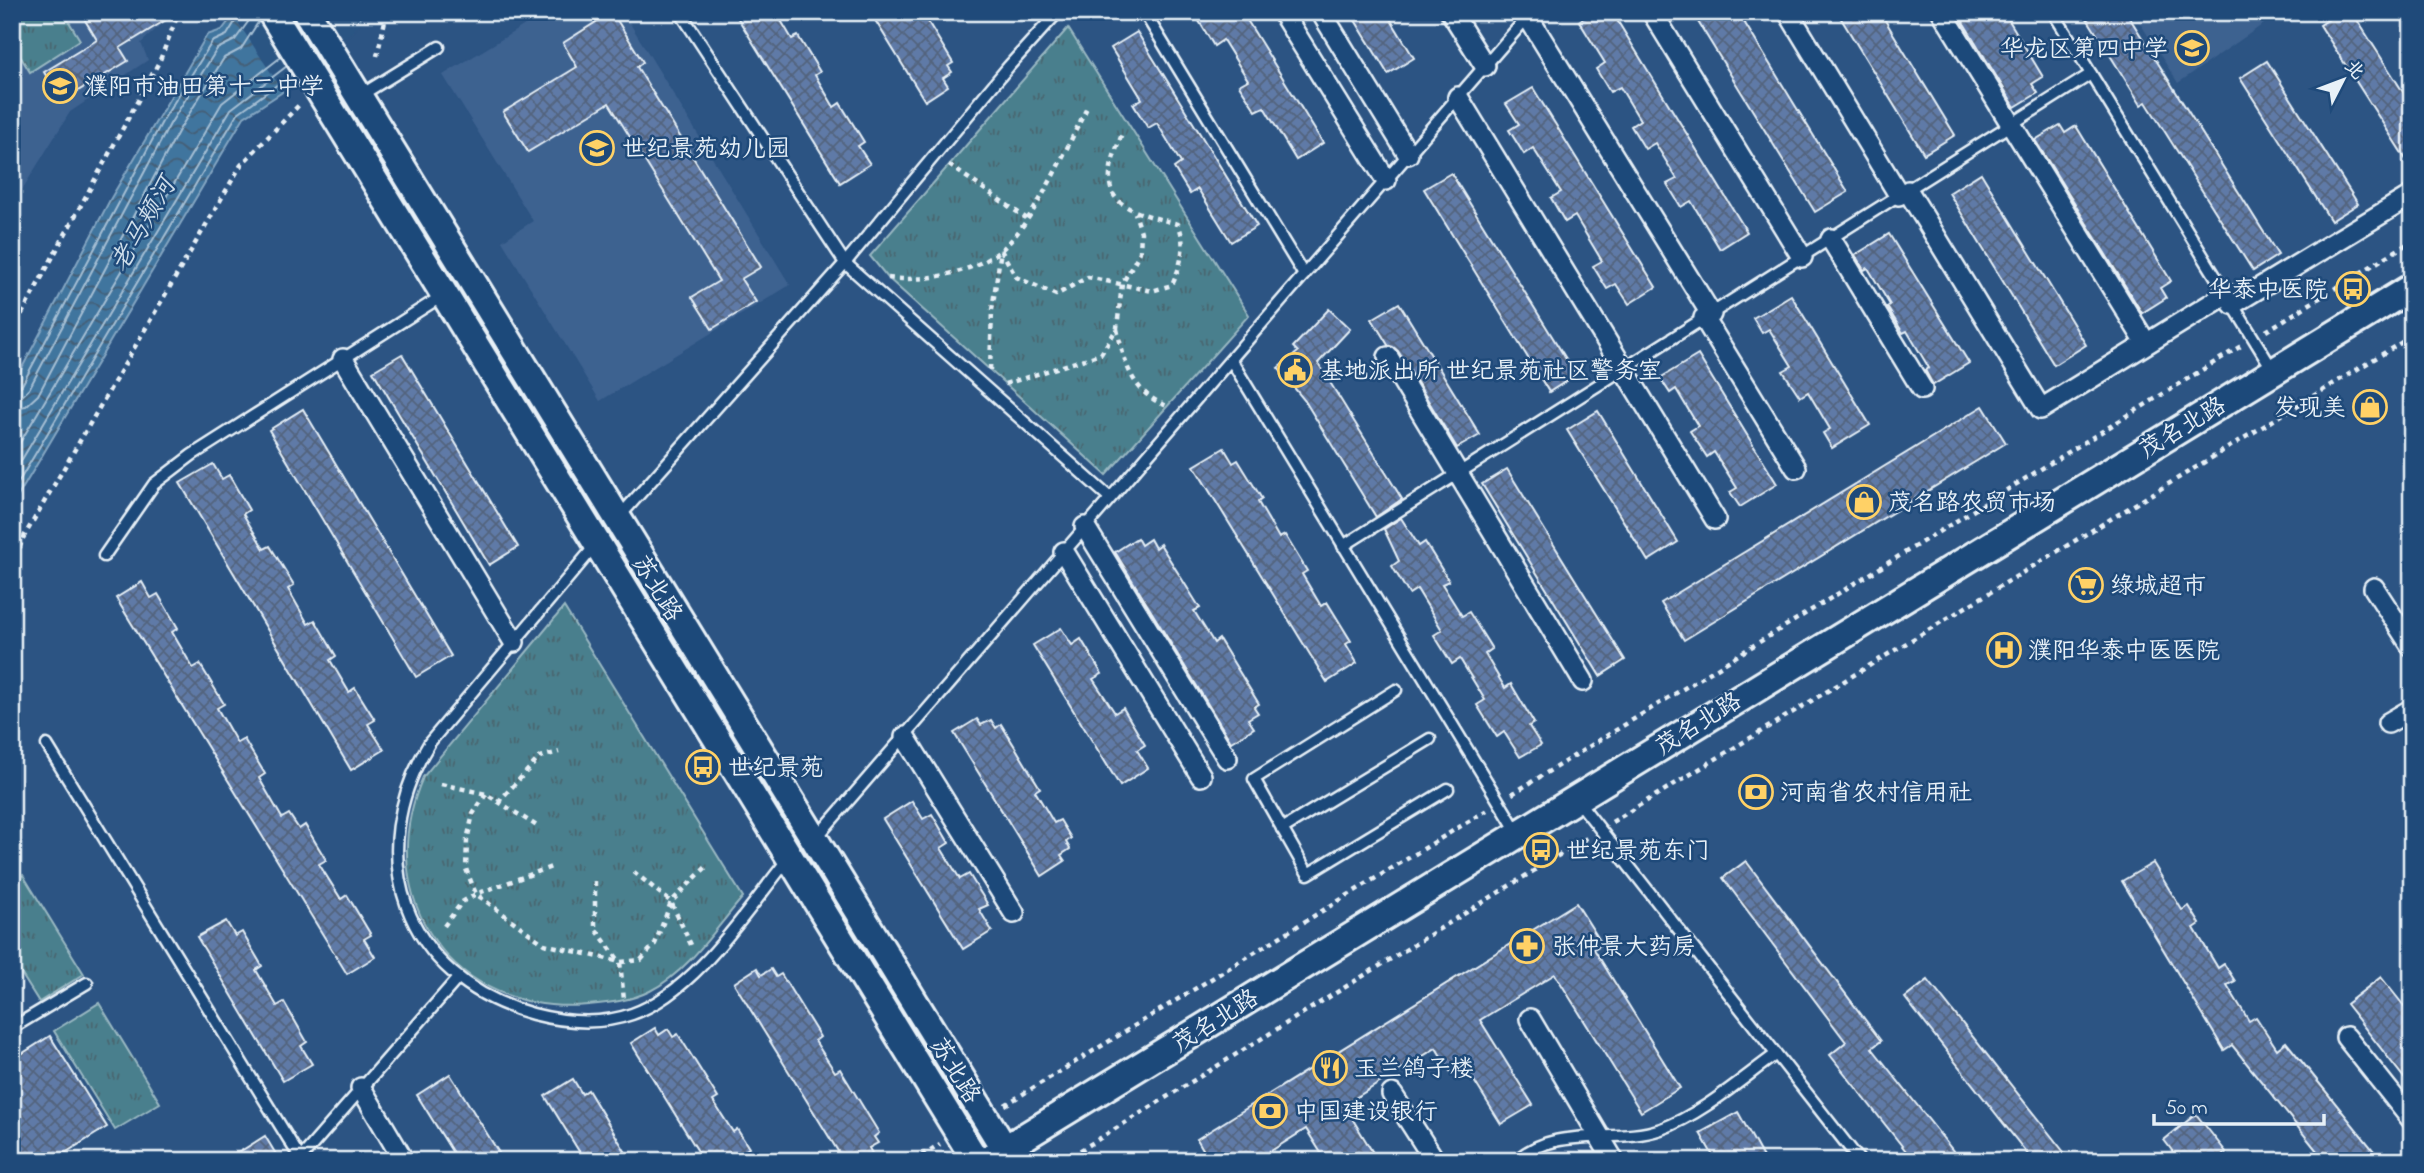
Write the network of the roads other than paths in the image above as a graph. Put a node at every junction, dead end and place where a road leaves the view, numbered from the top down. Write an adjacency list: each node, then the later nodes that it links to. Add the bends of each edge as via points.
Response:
1 (271, 12): 29 (main road, 苏北路)
2 (307, 12): 17 (main road, 苏北路)
3 (680, 12): 26 (lane)
4 (1058, 12): 26 (lane)
5 (1144, 12): 27 (lane)
6 (1282, 12): 21 (street)
7 (1321, 12): 20 (street)
8 (1451, 12): 15 (street)
9 (1652, 12): 25 (street)
10 (1788, 12): 22 (street)
11 (1942, 12): 19 (street)
12 (2053, 12): 16 (lane)
13 (1530, 15): 15 (lane); 31 (street)
14 (439, 47): 17 (lane)
15 (1485, 66): 18 (lane)
16 (2091, 74): 19 (lane); 30 (lane)
17 (360, 95): 43 (main road, 苏北路)
18 (1458, 97): 20 (lane); 36 (street)
19 (2011, 124): 22 (lane); 32 (street)
20 (1408, 155): 21 (lane)
21 (1386, 180): 27 (lane)
22 (1904, 193): 24 (lane); 32 (street, via 2041,409)
23 (2412, 195): 30 (street)
24 (1830, 239): 25 (lane); 38 (street)
25 (1802, 257): 31 (lane)
26 (845, 263): 41 (lane); 43 (lane)
27 (1304, 275): 35 (lane)
28 (2412, 287): 37 (main road, 茂名北路)
29 (446, 294): 34 (lane); 45 (main road, 苏北路)
30 (2230, 299): 32 (street); 37 (lane)
31 (1708, 316): 36 (lane); 39 (street)
32 (2146, 344)
33 (1388, 356): 40 (street)
34 (343, 359): 48 (lane, via 154,484); 50 (street)
35 (1231, 360): 41 (lane); 46 (lane)
36 (1625, 369): 40 (lane); 42 (street)
37 (2274, 371): 62 (main road, 茂名北路)
38 (1922, 389)
39 (1796, 468)
40 (1458, 473): 46 (lane); 52 (street)
41 (1110, 498): 44 (lane)
42 (1715, 519)
43 (617, 521): 65 (main road, 苏北路)
44 (1085, 527): 47 (lane); 59 (street)
45 (598, 543): 50 (lane); 66 (main road, 苏北路)
46 (1343, 546): 64 (lane)
47 (1064, 552): 56 (lane); 60 (street)
48 (104, 556)
49 (2374, 588): 51 (street)
50 (514, 642): 68 (lane, via 430,741 413,768 400,809 395,839 411,919)
51 (2412, 647)
52 (1583, 681)
53 (1396, 690): 63 (lane, via 1254,779)
54 (2412, 709): 55 (street)
55 (2388, 723)
56 (905, 737): 65 (lane); 67 (street)
57 (1430, 739): 63 (lane)
58 (47, 744): 79 (lane)
59 (1227, 758)
60 (1201, 776)
61 (1448, 789): 63 (lane, via 1308,874)
62 (1576, 798): 64 (main road, 茂名北路); 73 (lane)
63 (1282, 829)
64 (1519, 833): 78 (main road, 茂名北路)
65 (814, 840): 78 (main road, 苏北路, via 985,1117)
66 (789, 858): 68 (lane, via 687,979 660,1001 631,1014 558,1021 510,1008); 81 (main road, 苏北路)
67 (1014, 913)
68 (458, 978): 74 (lane)
69 (87, 983): 71 (lane)
70 (1530, 1019): 77 (street)
71 (12, 1028)
72 (2346, 1037): 76 (street)
73 (1775, 1055): 77 (lane, via 1680,1121 1658,1130); 85 (lane)
74 (361, 1088): 79 (lane); 80 (street)
75 (1392, 1094): 82 (street)
76 (2412, 1120)
77 (1600, 1136): 83 (lane, via 1540,1144); 84 (street)
78 (1001, 1157)
79 (301, 1160)
80 (404, 1161)
81 (976, 1161)
82 (1434, 1161)
83 (1516, 1161)
84 (1614, 1161)
85 (1860, 1161)

